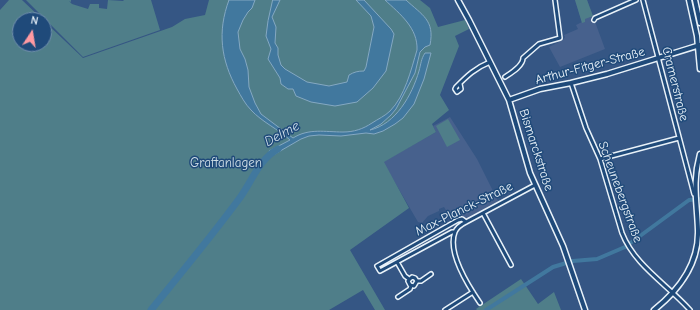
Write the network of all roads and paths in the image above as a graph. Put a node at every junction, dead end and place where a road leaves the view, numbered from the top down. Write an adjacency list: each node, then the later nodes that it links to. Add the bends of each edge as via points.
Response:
1 (460, 0): 11 (main road, Bismarckstraße)
2 (554, 0): 13 (street, via 560,38 539,44)
3 (636, 0): 7 (street)
4 (643, 0): 10 (street, Cramerstraße)
5 (689, 0): 9 (main road)
6 (695, 0): 8 (main road)
7 (594, 20)
8 (700, 23)
9 (699, 45): 10 (main road, Arthur-Fitger-Straße); 12 (main road)
10 (658, 58): 14 (main road, Arthur-Fitger-Straße); 17 (street, Cramerstraße)
11 (490, 62): 15 (street, via 466,76); 16 (main road, Bismarckstraße)
12 (700, 69)
13 (505, 77)
14 (571, 83): 16 (main road, Arthur-Fitger-Straße, via 540,89); 19 (street, Scheunebergstraße, via 586,128)
15 (460, 84)
16 (509, 100): 20 (main road, Bismarckstraße)
17 (679, 138): 19 (street); 21 (street, Cramerstraße)
18 (700, 154): 21 (main road, via 696,170)
19 (600, 159): 35 (street, Scheunebergstraße, via 628,246 642,264)
20 (535, 185): 22 (street, Max-Planck-Straße); 39 (main road, Bismarckstraße, via 569,262)
21 (695, 198): 25 (main road, Cramerstraße)
22 (483, 213): 23 (street, Max-Planck-Straße); 29 (street)
23 (466, 222): 24 (street, Max-Planck-Straße); 28 (street, Max-Planck-Straße, via 458,220 377,266 380,271)
24 (455, 232): 28 (street, Max-Planck-Straße); 34 (street, via 454,250)
25 (699, 245): 27 (main road, Cramerstraße)
26 (700, 254): 27 (main road)
27 (695, 257): 35 (main road, Cramerstraße, via 688,272)
28 (397, 262): 31 (street)
29 (511, 264)
30 (431, 274): 32 (street)
31 (409, 279): 32 (street, via 415,278); 33 (street)
32 (417, 282): 33 (street)
33 (411, 286): 36 (street)
34 (473, 292): 37 (street); 38 (street)
35 (672, 293): 40 (main road, Cramerstraße); 41 (street, Scheunebergstraße)
36 (398, 297)
37 (480, 303)
38 (445, 310)
39 (585, 310)
40 (654, 310)
41 (690, 310)

